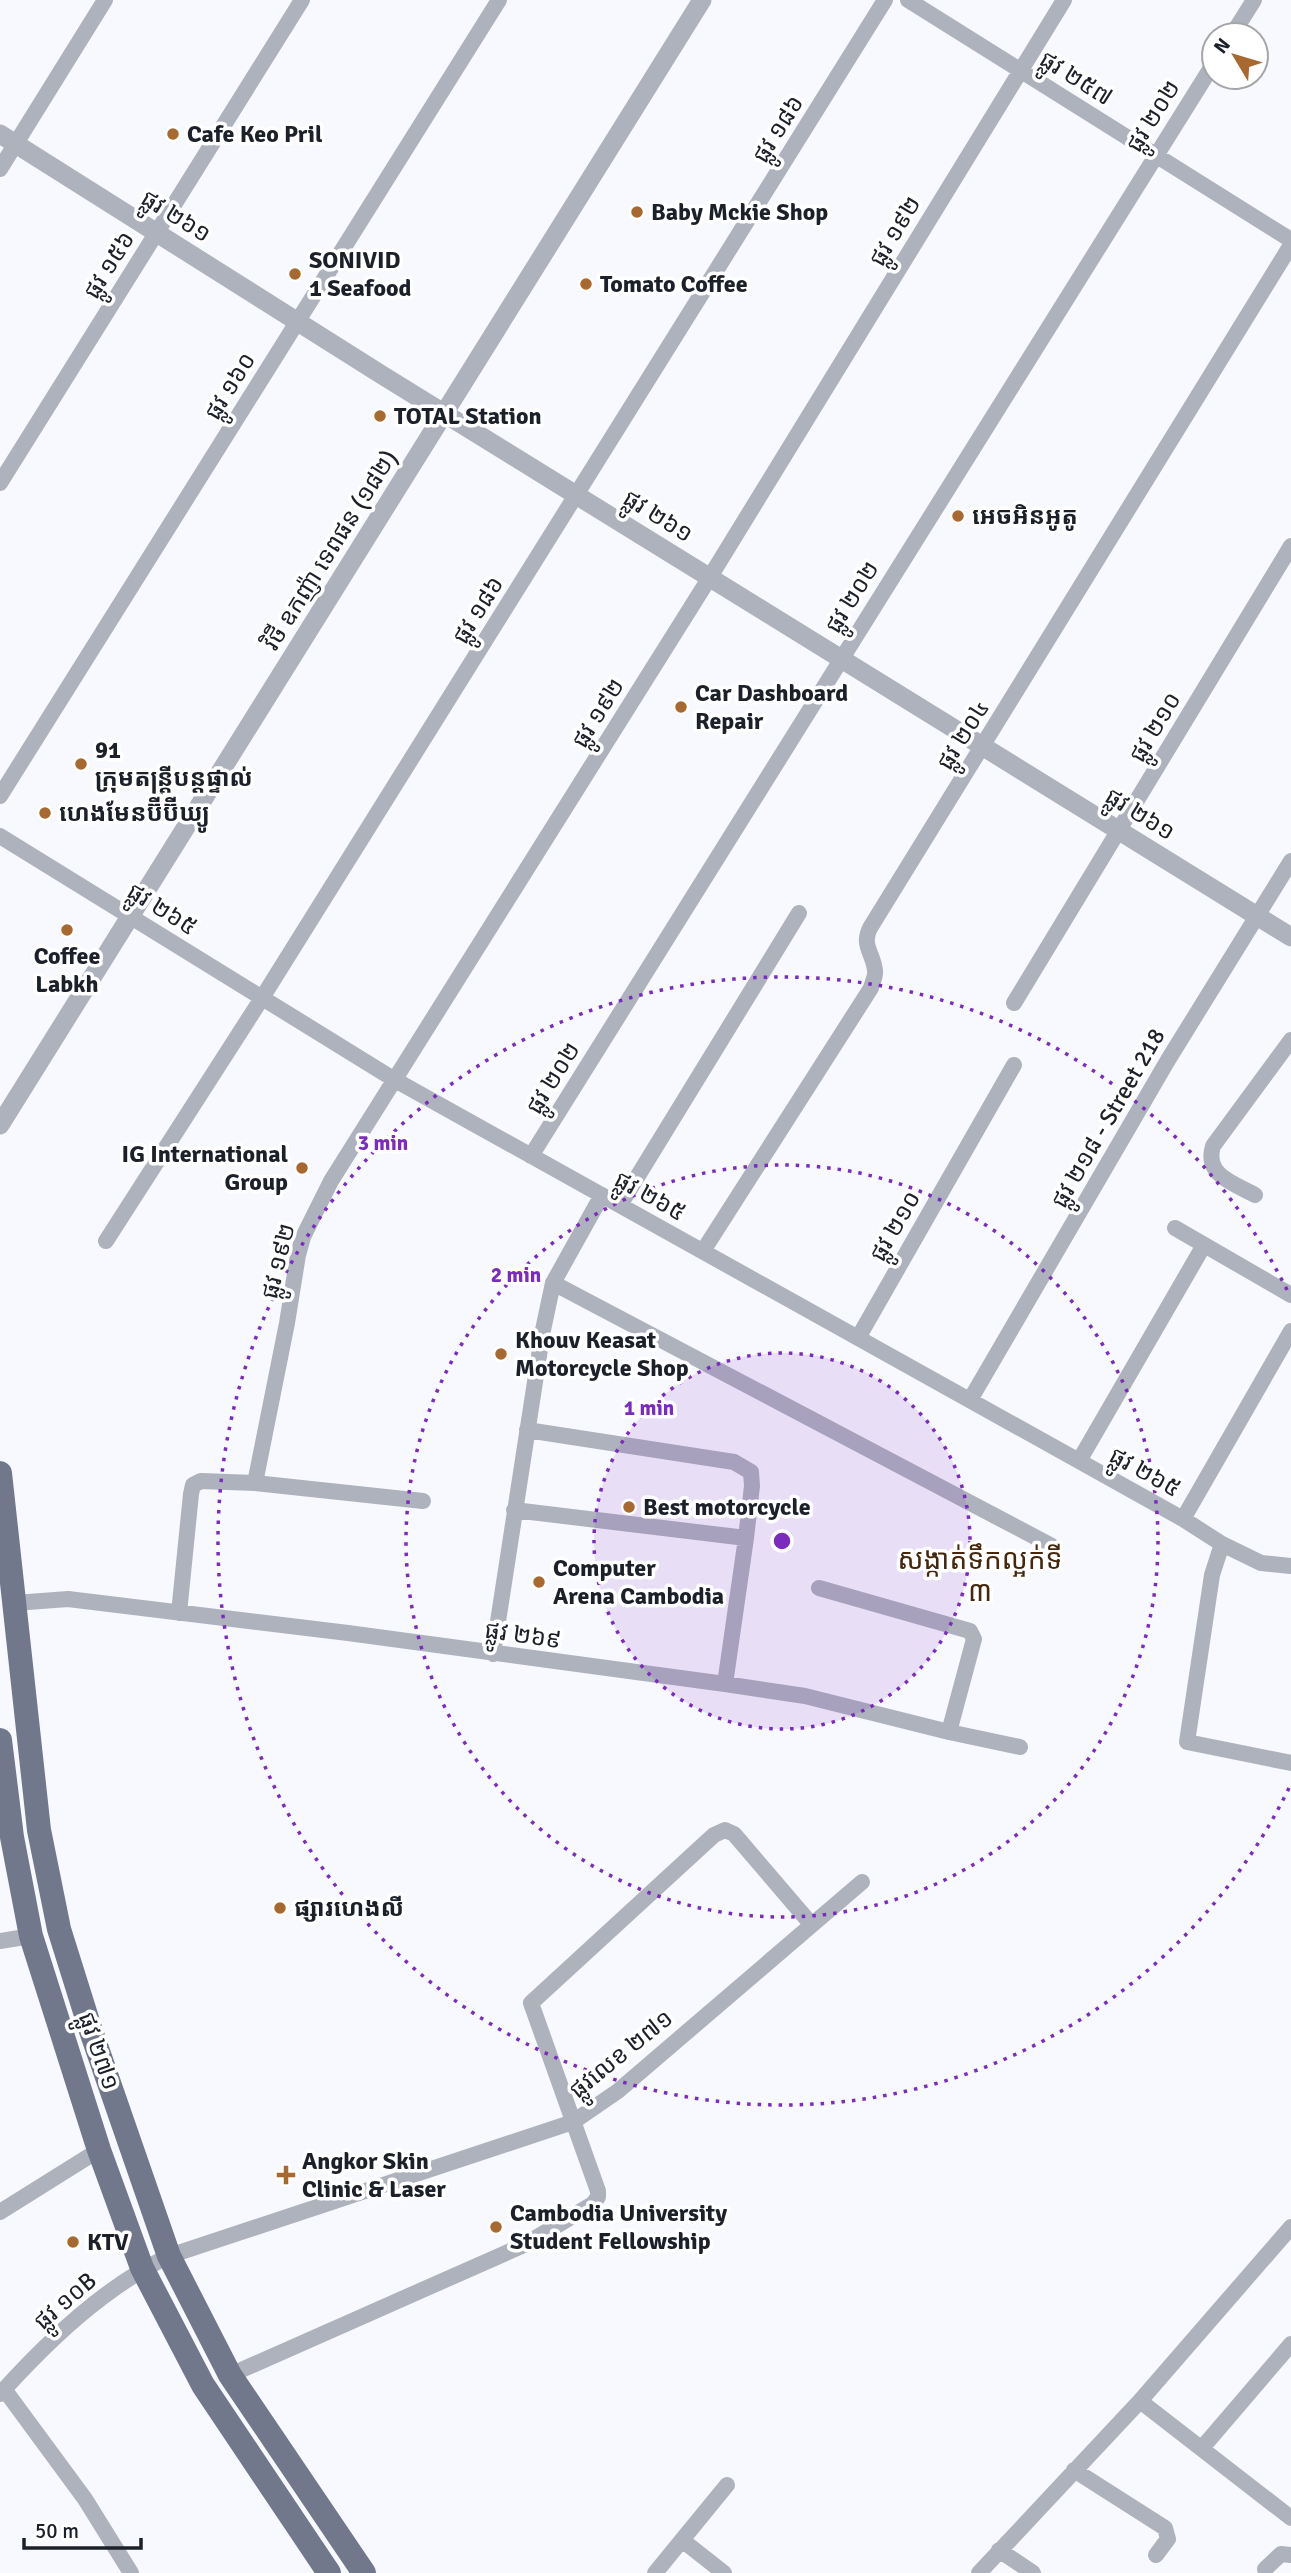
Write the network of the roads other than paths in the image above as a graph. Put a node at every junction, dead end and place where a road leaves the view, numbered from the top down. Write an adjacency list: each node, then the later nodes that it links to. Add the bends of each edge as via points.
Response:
1 (105, 0): 12 (street)
2 (302, 0): 15 (street, ផ្លូវ ១៥៦)
3 (499, 0): 17 (street, ផ្លូវ ១៦០)
4 (702, 0): 18 (street, វិថី ឧកញ៉ា ទេពផន (១៨២))
5 (885, 0): 20 (street, ផ្លូវ ១៨៦)
6 (908, 0): 10 (street, ផ្លូវ ២៥៧)
7 (1064, 0): 10 (street, ផ្លូវ ១៩២)
8 (1254, 0): 9 (street)
9 (1241, 21)
10 (1020, 70): 13 (street, ផ្លូវ ២៥៧); 22 (street, ផ្លូវ ១៩២)
11 (1200, 85): 13 (street, ផ្លូវ ២០២)
12 (8, 139): 14 (street); 15 (street, ផ្លូវ ២៦១)
13 (1155, 155): 16 (street, ផ្លូវ ២៥៧); 23 (street, ផ្លូវ ២០២)
14 (0, 169)
15 (156, 233): 17 (street, ផ្លូវ ២៦១); 19 (street, ផ្លូវ ១៥៦)
16 (1291, 243): 24 (street, ផ្លូវ ២០៤)
17 (298, 321): 18 (street, ផ្លូវ ២៦១); 25 (street, ផ្លូវ ១៦០)
18 (444, 413): 20 (street, ផ្លូវ ២៦១); 30 (street, វិថី ឧកញ៉ា ទេពផន (១៨២))
19 (0, 483)
20 (577, 495): 22 (street, ផ្លូវ ២៦១); 33 (street, ផ្លូវ ១៨៦)
21 (1291, 546): 26 (street, ផ្លូវ ២១០)
22 (710, 577): 23 (street, ផ្លូវ ២៦១); 37 (street, ផ្លូវ ១៩២)
23 (841, 658): 24 (street, ផ្លូវ ២៦១); 39 (street, ផ្លូវ ២០២)
24 (983, 746): 26 (street, ផ្លូវ ២៦១); 46 (street, ផ្លូវ ២០៤, via 866,936 875,972 871,988)
25 (0, 796)
26 (1119, 831): 31 (street, ផ្លូវ ២៦១); 34 (street, ផ្លូវ ២១០)
27 (0, 836): 30 (street, ផ្លូវ ២៦៥)
28 (1291, 861): 31 (street, ផ្លូវ ២១៨ - Street 218)
29 (799, 914): 42 (street)
30 (130, 916): 33 (street, ផ្លូវ ២៦៥); 38 (street, វិថី ឧកញ៉ា ទេពផន (១៨២))
31 (1257, 916): 32 (street, ផ្លូវ ២៦១); 51 (street, ផ្លូវ ២១៨ - Street 218)
32 (1291, 937)
33 (262, 998): 37 (street, ផ្លូវ ២៦៥); 44 (street, ផ្លូវ ១៨៦)
34 (1014, 1003)
35 (1291, 1040): 41 (street, via 1210,1156 1211,1167)
36 (1014, 1065): 50 (street, ផ្លូវ ២១០)
37 (395, 1080): 39 (street, ផ្លូវ ២៦៥); 55 (street, ផ្លូវ ១៩២, via 331,1181 303,1237)
38 (0, 1125)
39 (531, 1156): 40 (street, ផ្លូវ ២៦៥)
40 (602, 1195): 42 (street, ផ្លូវ ២៦៥); 47 (street)
41 (1255, 1195)
42 (620, 1205): 46 (street, ផ្លូវ ២៦៥)
43 (1175, 1228): 45 (street)
44 (106, 1241)
45 (1204, 1245): 48 (street); 53 (street)
46 (703, 1251): 50 (street, ផ្លូវ ២៦៥)
47 (553, 1283): 52 (street); 61 (street)
48 (1291, 1295)
49 (1291, 1331): 58 (street)
50 (858, 1338): 51 (street, ផ្លូវ ២៦៥)
51 (970, 1401): 53 (street, ផ្លូវ ២៦៥)
52 (527, 1430): 57 (street); 59 (street, via 734,1462 747,1468 752,1486)
53 (1079, 1461): 58 (street, ផ្លូវ ២៦៥)
54 (0, 1473): 64 (main road, ផ្លូវ ២៧១)
55 (255, 1483): 56 (street); 65 (street, via 201,1481 193,1485)
56 (422, 1502)
57 (514, 1510): 59 (street); 66 (street)
58 (1183, 1519): 60 (street, ផ្លូវ ២៦៥)
59 (746, 1538): 67 (street)
60 (1222, 1544): 62 (street, ផ្លូវ ២៦៥, via 1261,1563); 71 (street, via 1212,1575 1187,1742)
61 (1052, 1546)
62 (1291, 1566)
63 (818, 1588): 68 (street, via 970,1631 974,1639)
64 (15, 1603): 65 (street, ផ្លូវ ២៦៩, via 68,1599); 81 (main road, ផ្លូវ ២៧១, via 39,1830 59,1929)
65 (179, 1613): 66 (street, ផ្លូវ ២៦៩)
66 (493, 1654): 67 (street, ផ្លូវ ២៦៩)
67 (725, 1684): 68 (street, ផ្លូវ ២៦៩, via 805,1696)
68 (949, 1732): 70 (street, ផ្លូវ ២៦៩)
69 (0, 1740): 72 (main road, ផ្លូវ ២៧១)
70 (1020, 1746)
71 (1291, 1763)
72 (6, 1838): 75 (main road, ផ្លូវ ២៧១)
73 (862, 1882): 74 (street, ផ្លូវលេខ ២៧១)
74 (811, 1924): 77 (street, ផ្លូវលេខ ២៧១, via 618,2091); 77 (street, via 734,1834 725,1830 714,1835 531,2003)
75 (32, 1936): 76 (street); 78 (main road, ផ្លូវ ២៧១)
76 (0, 1941)
77 (573, 2122): 81 (street, ផ្លូវលេខ ២៧១); 84 (street, via 598,2191 593,2204 524,2245)
78 (99, 2150): 79 (street); 82 (main road, ផ្លូវ ២៧១)
79 (0, 2212)
80 (1291, 2227): 86 (street)
81 (169, 2256): 82 (street, ផ្លូវ ១០B); 84 (main road, ផ្លូវ ២៧១)
82 (142, 2269): 85 (street, ផ្លូវ ១០B, via 58,2335); 97 (main road, ផ្លូវ ២៧១, via 203,2385)
83 (1291, 2344): 87 (street)
84 (230, 2375): 98 (main road, ផ្លូវ ២៧១)
85 (2, 2392): 96 (street, via 85,2499)
86 (1140, 2401): 87 (street); 88 (street)
87 (1202, 2448): 90 (street)
88 (1074, 2470): 92 (street); 93 (street, via 1165,2528 1168,2539)
89 (727, 2485): 91 (street)
90 (1291, 2518)
91 (682, 2540): 99 (street); 100 (street)
92 (999, 2550): 101 (street); 102 (street)
93 (1156, 2555)
94 (1291, 2555): 95 (street, via 1281,2554)
95 (1265, 2569)
96 (131, 2573)
97 (329, 2573)
98 (364, 2573)
99 (655, 2573)
100 (723, 2573)
101 (979, 2573)
102 (1033, 2573)

